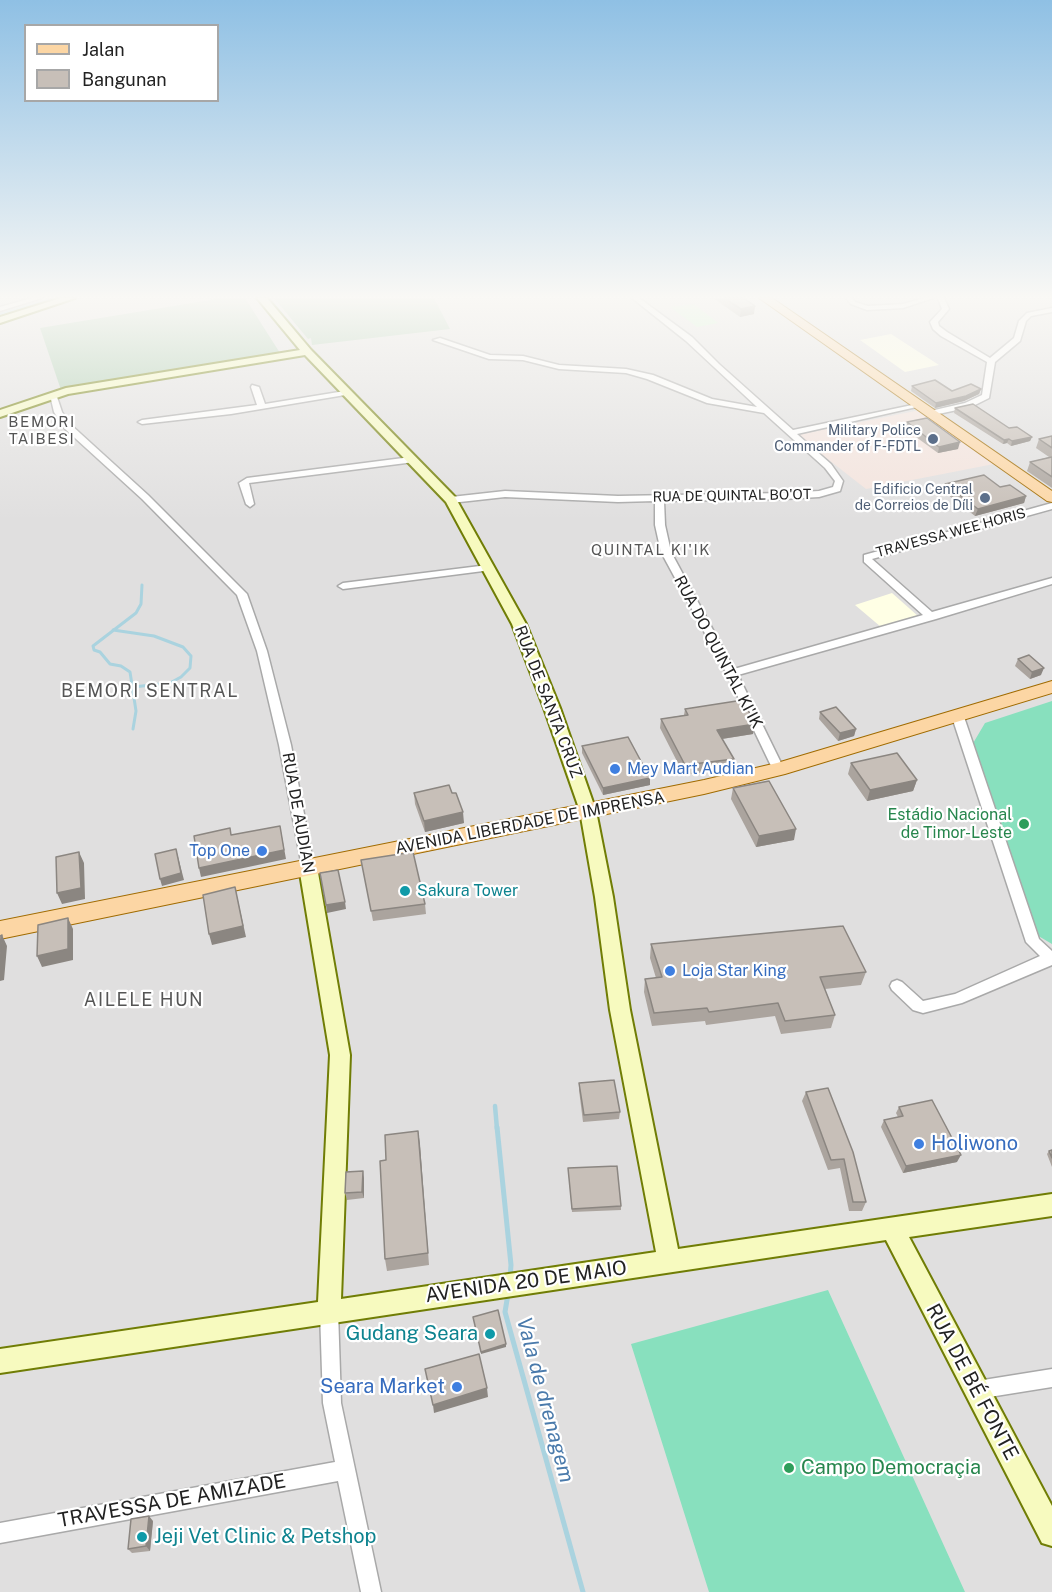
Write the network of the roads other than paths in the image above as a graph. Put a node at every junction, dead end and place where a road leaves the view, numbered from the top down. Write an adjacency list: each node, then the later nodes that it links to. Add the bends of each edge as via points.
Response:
1 (174, 372): 9 (street)
2 (326, 372): 8 (street, RUA DE SANTA CRUZ)
3 (627, 372): 12 (street, via 710,401)
4 (725, 372): 12 (street, RUA DE QUINTAL BO'OT)
5 (871, 372): 10 (main road)
6 (989, 372): 14 (street, via 986,396 968,405)
7 (255, 387): 11 (street)
8 (345, 393): 11 (street); 17 (street, RUA DE SANTA CRUZ)
9 (53, 397): 13 (street); 32 (street, RUA DE AUDIAN, via 67,426 242,594 262,651 285,745)
10 (917, 405): 14 (main road); 16 (street)
11 (262, 407): 15 (street)
12 (766, 411): 16 (street, RUA DE QUINTAL BO'OT)
13 (0, 414)
14 (929, 414): 19 (main road)
15 (142, 422)
16 (791, 433): 18 (street, RUA DE QUINTAL BO'OT, via 836,475 837,489 819,494)
17 (411, 460): 20 (street, RUA DE SANTA CRUZ); 21 (street, via 247,481 243,483)
18 (659, 498): 20 (street, RUA DE QUINTAL BO'OT, via 505,494); 27 (street, RUA DO QUINTAL KI'IK, via 666,552)
19 (1052, 498)
20 (455, 499): 23 (street, RUA DE SANTA CRUZ)
21 (250, 504)
22 (1052, 506): 26 (street, TRAVESSA WEE HORIS, via 867,557)
23 (488, 568): 25 (street); 31 (street, RUA DE SANTA CRUZ, via 519,624)
24 (1052, 581): 26 (street)
25 (343, 586)
26 (932, 617): 27 (street)
27 (731, 673): 30 (street, RUA DO QUINTAL KI'IK)
28 (1052, 687): 29 (main road, AVENIDA LIBERDADE DE IMPRENSA)
29 (958, 717): 30 (main road, AVENIDA LIBERDADE DE IMPRENSA); 34 (street, via 1033,942)
30 (777, 769): 31 (main road, AVENIDA LIBERDADE DE IMPRENSA)
31 (588, 811): 32 (main road, AVENIDA LIBERDADE DE IMPRENSA); 38 (street, RUA DE SANTA CRUZ, via 620,1010)
32 (308, 867): 33 (main road, AVENIDA LIBERDADE DE IMPRENSA); 39 (street, RUA DE AUDIAN, via 340,1055)
33 (0, 930)
34 (1051, 959): 35 (street, via 957,999 923,1007)
35 (897, 986)
36 (1052, 1205): 37 (street, AVENIDA 20 DE MAIO)
37 (892, 1230): 38 (street, AVENIDA 20 DE MAIO); 42 (street, RUA DE BÉ FONTE)
38 (669, 1261): 39 (street, AVENIDA 20 DE MAIO)
39 (329, 1311): 40 (street, AVENIDA 20 DE MAIO); 43 (street, via 332,1403)
40 (0, 1361)
41 (1052, 1377): 42 (street)
42 (977, 1390): 45 (street, RUA DE BÉ FONTE)
43 (344, 1470): 44 (street, TRAVESSA DE AMIZADE); 46 (street)
44 (0, 1533)
45 (1052, 1533)
46 (371, 1592)

